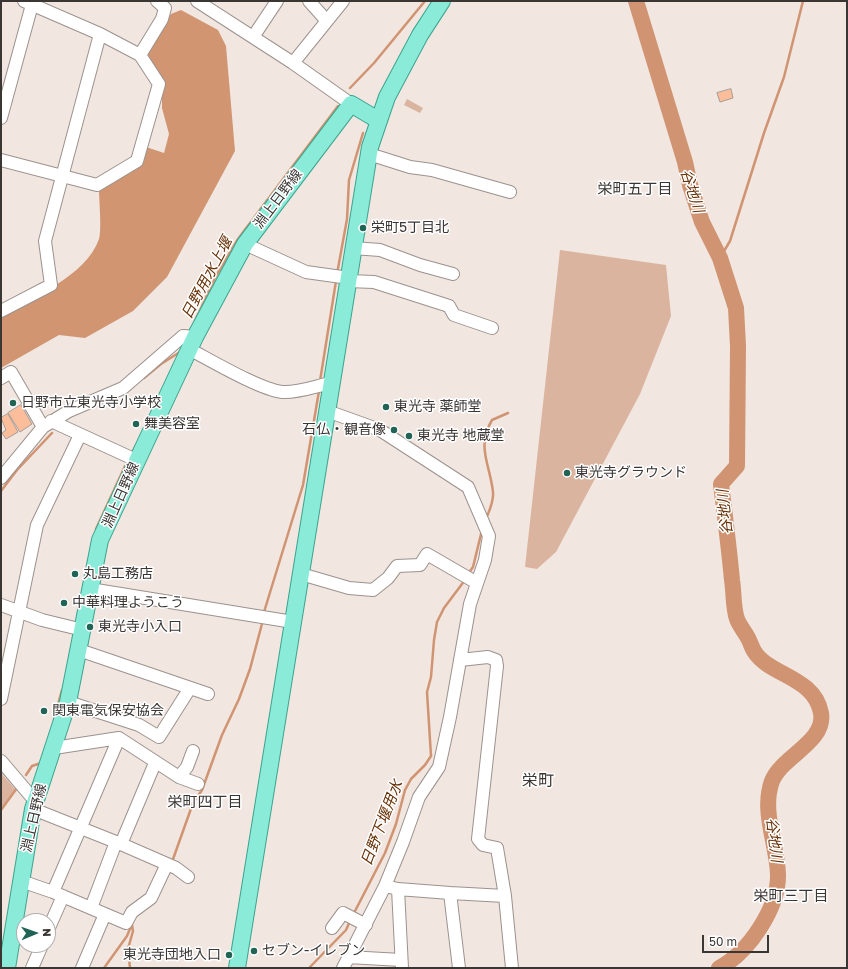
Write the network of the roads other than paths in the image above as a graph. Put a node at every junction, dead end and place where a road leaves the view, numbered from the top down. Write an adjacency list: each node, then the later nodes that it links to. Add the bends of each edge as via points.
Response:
1 (157, 1): 11 (street, via 165,8 162,19)
2 (197, 1): 10 (street)
3 (277, 1): 10 (street)
4 (309, 1): 8 (street)
5 (343, 1): 8 (street)
6 (442, 1): 15 (main road, via 401,68)
7 (30, 2): 9 (street); 14 (street)
8 (326, 20): 12 (street)
9 (100, 34): 11 (street); 18 (street)
10 (253, 37): 12 (street)
11 (140, 54): 18 (street, via 160,84 137,161 97,185)
12 (293, 63): 13 (street)
13 (350, 104): 15 (main road); 20 (main road, 淵上日野線)
14 (1, 118)
15 (378, 120): 16 (main road)
16 (369, 154): 19 (street, via 410,168 432,170); 21 (main road)
17 (1, 160): 18 (street)
18 (62, 175): 24 (street, via 45,241 51,285)
19 (510, 192)
20 (245, 244): 23 (street, via 306,272); 26 (main road, 淵上日野線)
21 (354, 248): 22 (street, via 380,250); 23 (main road)
22 (453, 274)
23 (348, 279): 25 (street, via 374,282 449,306 454,315); 28 (main road)
24 (1, 311)
25 (492, 328)
26 (192, 343): 28 (street, via 267,388 283,392 296,391); 30 (street, via 183,336 123,388 69,411); 32 (main road, 淵上日野線)
27 (1, 378): 30 (street, via 11,372)
28 (331, 383): 29 (main road)
29 (327, 411): 34 (main road); 35 (street, via 380,430 468,487 489,536 485,560)
30 (47, 424): 31 (street); 33 (street)
31 (80, 435): 32 (street); 38 (street, via 37,525)
32 (136, 460): 36 (main road, 淵上日野線, via 100,540)
33 (1, 478)
34 (301, 574): 35 (street, via 349,588 373,590 388,578 397,566 420,565 427,554); 39 (main road)
35 (470, 579): 42 (street, via 470,604)
36 (90, 589): 39 (street); 40 (main road, 淵上日野線)
37 (1, 605): 38 (street)
38 (18, 612): 40 (street); 45 (street)
39 (293, 622): 76 (main road)
40 (83, 630): 41 (main road, 淵上日野線)
41 (79, 650): 43 (street); 46 (main road, 淵上日野線)
42 (460, 660): 60 (street, via 439,767 419,797); 64 (street, via 488,657 496,660 478,839 483,846 497,848)
43 (190, 688): 44 (street); 46 (street, via 158,737 139,725)
44 (208, 694)
45 (1, 699)
46 (68, 702): 48 (main road, 淵上日野線)
47 (119, 738): 48 (street); 51 (street); 55 (street)
48 (54, 748): 54 (main road, 淵上日野線)
49 (193, 751): 52 (street, via 187,767)
50 (1, 762): 54 (street)
51 (154, 763): 52 (street); 56 (street)
52 (179, 777): 53 (street)
53 (198, 784)
54 (34, 805): 55 (street); 59 (main road, 淵上日野線)
55 (80, 828): 56 (street); 63 (street)
56 (118, 843): 57 (street); 65 (street)
57 (167, 864): 58 (street); 67 (street, via 151,898 132,912 126,923)
58 (188, 877)
59 (21, 881): 63 (street); 73 (main road, 淵上日野線)
60 (385, 886): 61 (street); 68 (street)
61 (398, 888): 62 (street); 72 (street)
62 (450, 893): 64 (street); 77 (street)
63 (58, 894): 65 (street); 66 (street)
64 (505, 896): 78 (street)
65 (91, 908): 67 (street)
66 (53, 913)
67 (105, 914): 75 (street)
68 (357, 920): 69 (street, via 342,913); 71 (street)
69 (332, 928)
70 (39, 953): 74 (street)
71 (346, 963): 72 (street)
72 (401, 964)
73 (7, 968)
74 (32, 968)
75 (82, 968)
76 (237, 968)
77 (459, 968)
78 (512, 968)

